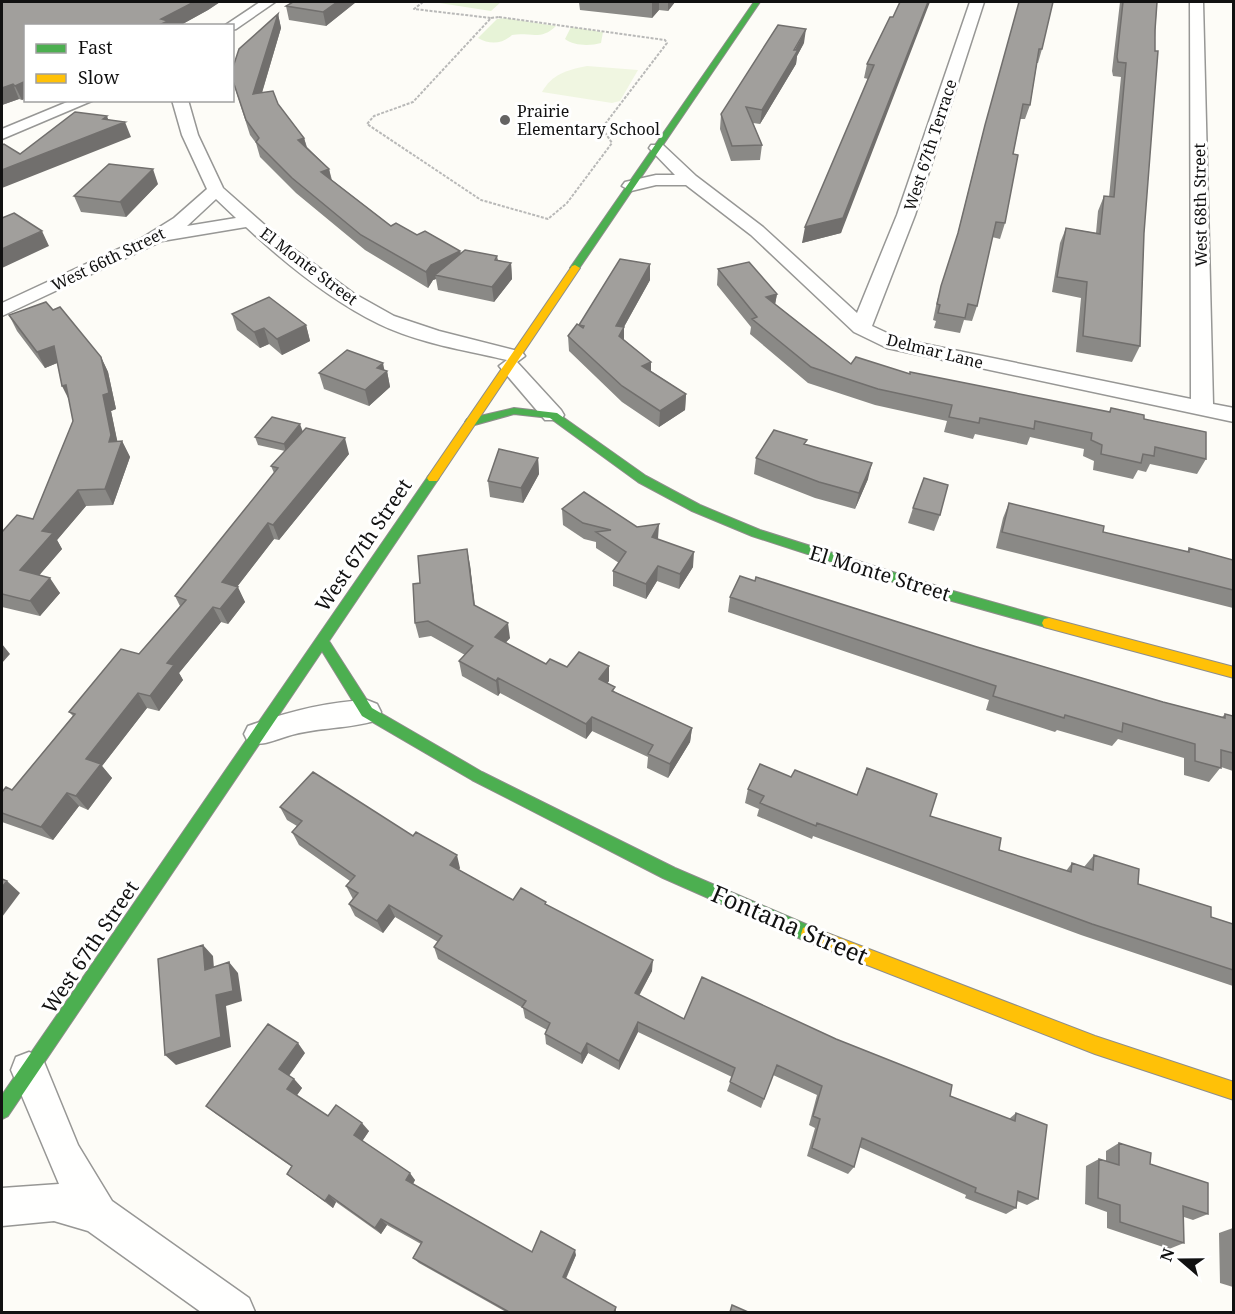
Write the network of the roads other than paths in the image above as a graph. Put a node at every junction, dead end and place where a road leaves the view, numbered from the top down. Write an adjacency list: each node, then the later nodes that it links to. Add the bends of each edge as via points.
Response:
1 (268, 2): 5 (street)
2 (757, 2): 9 (street, West 67th Street)
3 (977, 2): 15 (street, West 67th Terrace)
4 (1197, 2): 20 (street, West 68th Street)
5 (234, 24)
6 (82, 102): 8 (street)
7 (181, 102): 12 (street, via 190,135)
8 (2, 134)
9 (657, 148): 10 (street, Delmar Lane); 11 (street, West 67th Street)
10 (690, 180): 11 (street, via 656,180); 16 (street, Delmar Lane, via 757,231)
11 (631, 186): 19 (street, West 67th Street)
12 (216, 190): 13 (street, El Monte Street); 14 (street, West 66th Street, via 180,222)
13 (250, 221): 14 (street, via 198,228); 19 (street, El Monte Street, via 346,297 387,320)
14 (148, 242): 17 (street, West 66th Street)
15 (879, 288): 16 (street, via 862,293); 18 (street, West 67th Terrace)
16 (818, 289): 18 (street, Delmar Lane)
17 (2, 310)
18 (861, 328): 20 (street, Delmar Lane, via 894,344)
19 (512, 361): 21 (street, El Monte Street); 23 (street, West 67th Street)
20 (1202, 408): 22 (street, Delmar Lane)
21 (553, 415): 23 (street, El Monte Street, via 514,411); 25 (street, El Monte Street, via 642,479 756,534 952,596)
22 (1233, 415)
23 (471, 422): 24 (street, West 67th Street)
24 (322, 640): 26 (street, Fontana Street); 27 (street, West 67th Street)
25 (1233, 673)
26 (367, 712): 27 (street, via 293,720); 29 (street, Fontana Street, via 477,776 669,873 1095,1045)
27 (258, 734): 28 (street, West 67th Street)
28 (29, 1070): 30 (street, West 67th Street); 32 (street, via 65,1158)
29 (1233, 1091)
30 (2, 1110)
31 (2, 1207): 32 (street, via 54,1202)
32 (98, 1215): 33 (street)
33 (235, 1312)

